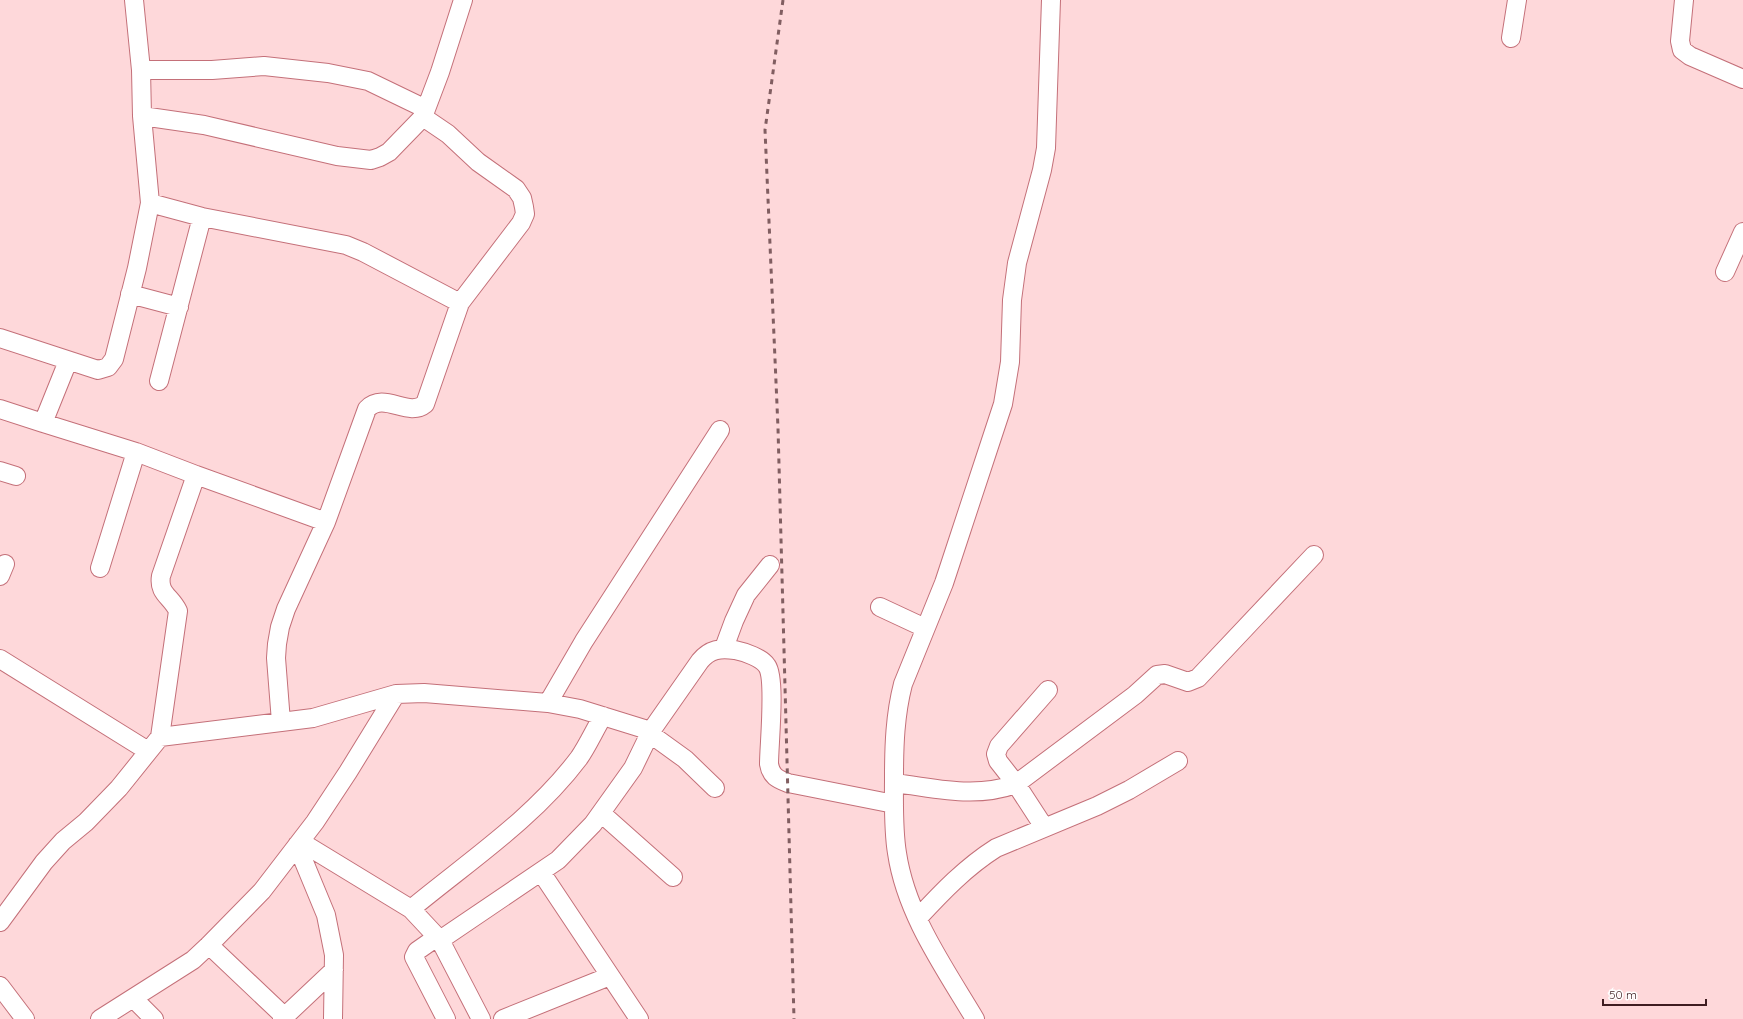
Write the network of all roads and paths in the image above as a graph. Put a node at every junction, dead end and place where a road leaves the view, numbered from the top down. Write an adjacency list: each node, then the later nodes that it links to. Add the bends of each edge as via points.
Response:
1 (134, 0): 7 (street)
2 (463, 0): 9 (street)
3 (1051, 0): 31 (street, via 1046,148 1017,263 1012,300 1010,362 1003,404 944,583)
4 (1517, 0): 6 (street)
5 (1683, 0): 8 (street, via 1680,41 1682,50)
6 (1511, 38)
7 (141, 70): 9 (street, via 212,70 264,66 328,73 368,81); 10 (street)
8 (1743, 79)
9 (425, 113): 10 (street, via 388,152 371,160 337,156 204,125); 16 (street, via 478,162 516,190 522,198 524,207 525,214 520,223)
10 (142, 116): 11 (street)
11 (150, 203): 12 (street); 15 (street)
12 (202, 217): 16 (street, via 346,245); 17 (street)
13 (1743, 232): 14 (street)
14 (1725, 272)
15 (130, 294): 17 (street); 19 (street, via 111,365 98,370)
16 (460, 303): 26 (street, via 425,404 414,408 387,402 376,403 367,409)
17 (178, 307): 20 (street)
18 (0, 338): 19 (street)
19 (68, 361): 22 (street)
20 (159, 381)
21 (0, 409): 22 (street)
22 (43, 423): 24 (street)
23 (720, 430): 36 (street, via 584,641)
24 (136, 452): 25 (street); 29 (street)
25 (196, 475): 26 (street); 40 (street, via 161,576 162,590 178,611)
26 (326, 522): 38 (street, via 280,627 276,658)
27 (1314, 555): 44 (street, via 1198,678 1188,682 1165,674 1156,676 1135,695)
28 (770, 565): 32 (street, via 746,595)
29 (100, 568)
30 (880, 607): 31 (street)
31 (925, 628): 43 (street, via 899,699 894,740)
32 (724, 648): 39 (street, via 704,656); 46 (street, via 740,651 763,661 770,670 772,685 768,764 776,779)
33 (0, 659): 41 (street)
34 (1048, 690): 44 (street, via 996,750 998,762)
35 (396, 694): 36 (street, via 446,694); 38 (street, via 314,718); 49 (street, via 348,772)
36 (548, 703): 37 (street)
37 (603, 716): 39 (street); 52 (street, via 579,757 546,796 508,833)
38 (281, 722): 40 (street)
39 (650, 732): 45 (street, via 697,769); 47 (street, via 633,768)
40 (160, 737): 41 (street)
41 (148, 752): 54 (street, via 119,788 44,862)
42 (1178, 761): 48 (street, via 1097,806)
43 (894, 783): 44 (street, via 970,792 1000,789); 46 (street)
44 (1016, 784): 48 (street)
45 (715, 788)
46 (894, 804): 53 (street, via 896,853 912,907)
47 (601, 813): 50 (street, via 558,860); 51 (street)
48 (1044, 827): 53 (street, via 996,848 983,857 949,885)
49 (299, 844): 52 (street); 56 (street, via 262,891); 57 (street, via 326,915)
50 (541, 872): 55 (street); 58 (street)
51 (673, 877)
52 (411, 909): 55 (street)
53 (918, 918): 70 (street, via 934,951)
54 (0, 922)
55 (438, 939): 66 (street, via 415,953 414,957); 67 (street)
56 (209, 945): 60 (street, via 193,960); 61 (street)
57 (334, 970): 61 (street); 65 (street)
58 (610, 976): 68 (street); 69 (street)
59 (0, 986): 62 (street)
60 (133, 998): 63 (street); 64 (street)
61 (283, 1018)
62 (25, 1019)
63 (100, 1019)
64 (154, 1019)
65 (333, 1019)
66 (446, 1019)
67 (481, 1019)
68 (503, 1019)
69 (639, 1019)
70 (975, 1019)

